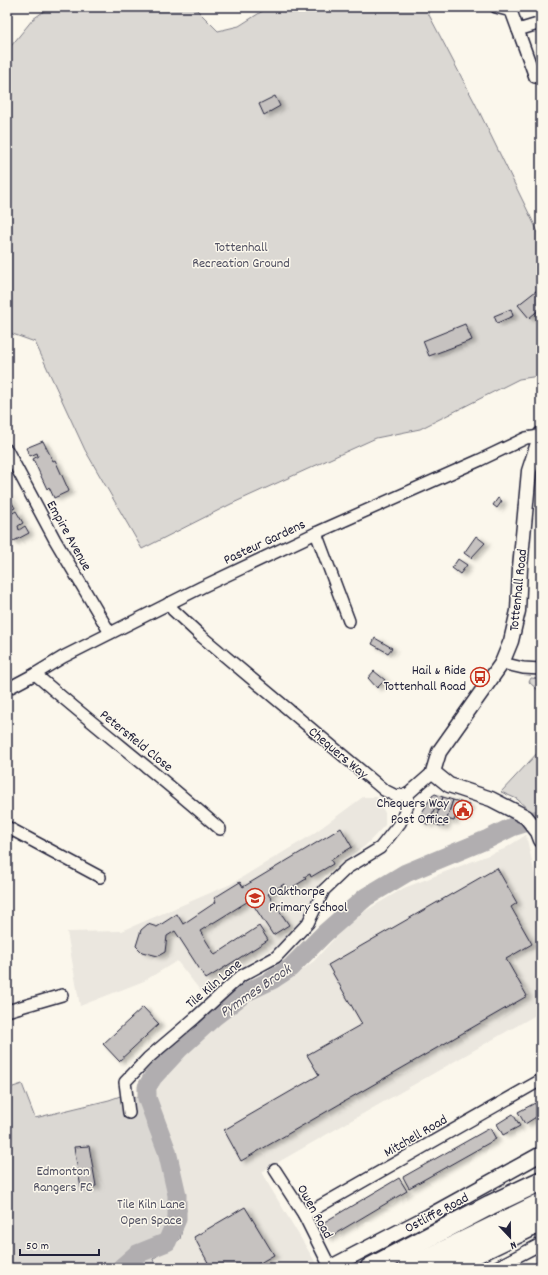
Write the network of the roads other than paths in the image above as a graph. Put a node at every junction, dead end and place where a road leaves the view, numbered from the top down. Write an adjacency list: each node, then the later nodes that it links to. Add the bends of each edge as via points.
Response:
1 (496, 7): 3 (street, via 511,11)
2 (541, 23): 3 (street)
3 (518, 30): 4 (street)
4 (535, 77)
5 (541, 435): 7 (street, Pasteur Gardens, via 526,438); 11 (street, Tottenhall Road, via 529,471 518,611 511,641)
6 (7, 450): 10 (street, Empire Avenue, via 55,540)
7 (316, 533): 8 (street, Pasteur Gardens); 9 (street)
8 (169, 603): 10 (street, Pasteur Gardens); 16 (street, Chequers Way, via 173,610 201,636 384,790 396,796)
9 (349, 621)
10 (110, 633): 13 (street, Pasteur Gardens)
11 (502, 663): 12 (street); 15 (street, Tottenhall Road, via 439,752)
12 (541, 669)
13 (35, 674): 14 (street, Pasteur Gardens); 18 (street, Petersfield Close)
14 (7, 689)
15 (433, 772): 16 (street); 19 (street, via 449,785 491,799 526,817)
16 (408, 794): 24 (street, Tile Kiln Lane, via 408,805 400,823 380,848 347,868 324,890 308,923 276,957 241,976 148,1058 125,1082)
17 (7, 827): 20 (street)
18 (220, 829)
19 (539, 836)
20 (100, 877)
21 (62, 994): 22 (street)
22 (7, 1011)
23 (541, 1080): 29 (street, Mitchell Road)
24 (129, 1113)
25 (541, 1154): 32 (street, Ostliffe Road)
26 (275, 1170): 29 (street, Owen Road)
27 (541, 1181): 33 (highway)
28 (541, 1203): 34 (highway)
29 (304, 1215): 32 (street, Owen Road)
30 (541, 1222): 35 (highway)
31 (541, 1244): 36 (street)
32 (329, 1268)
33 (370, 1268)
34 (408, 1268)
35 (446, 1268)
36 (495, 1268)

